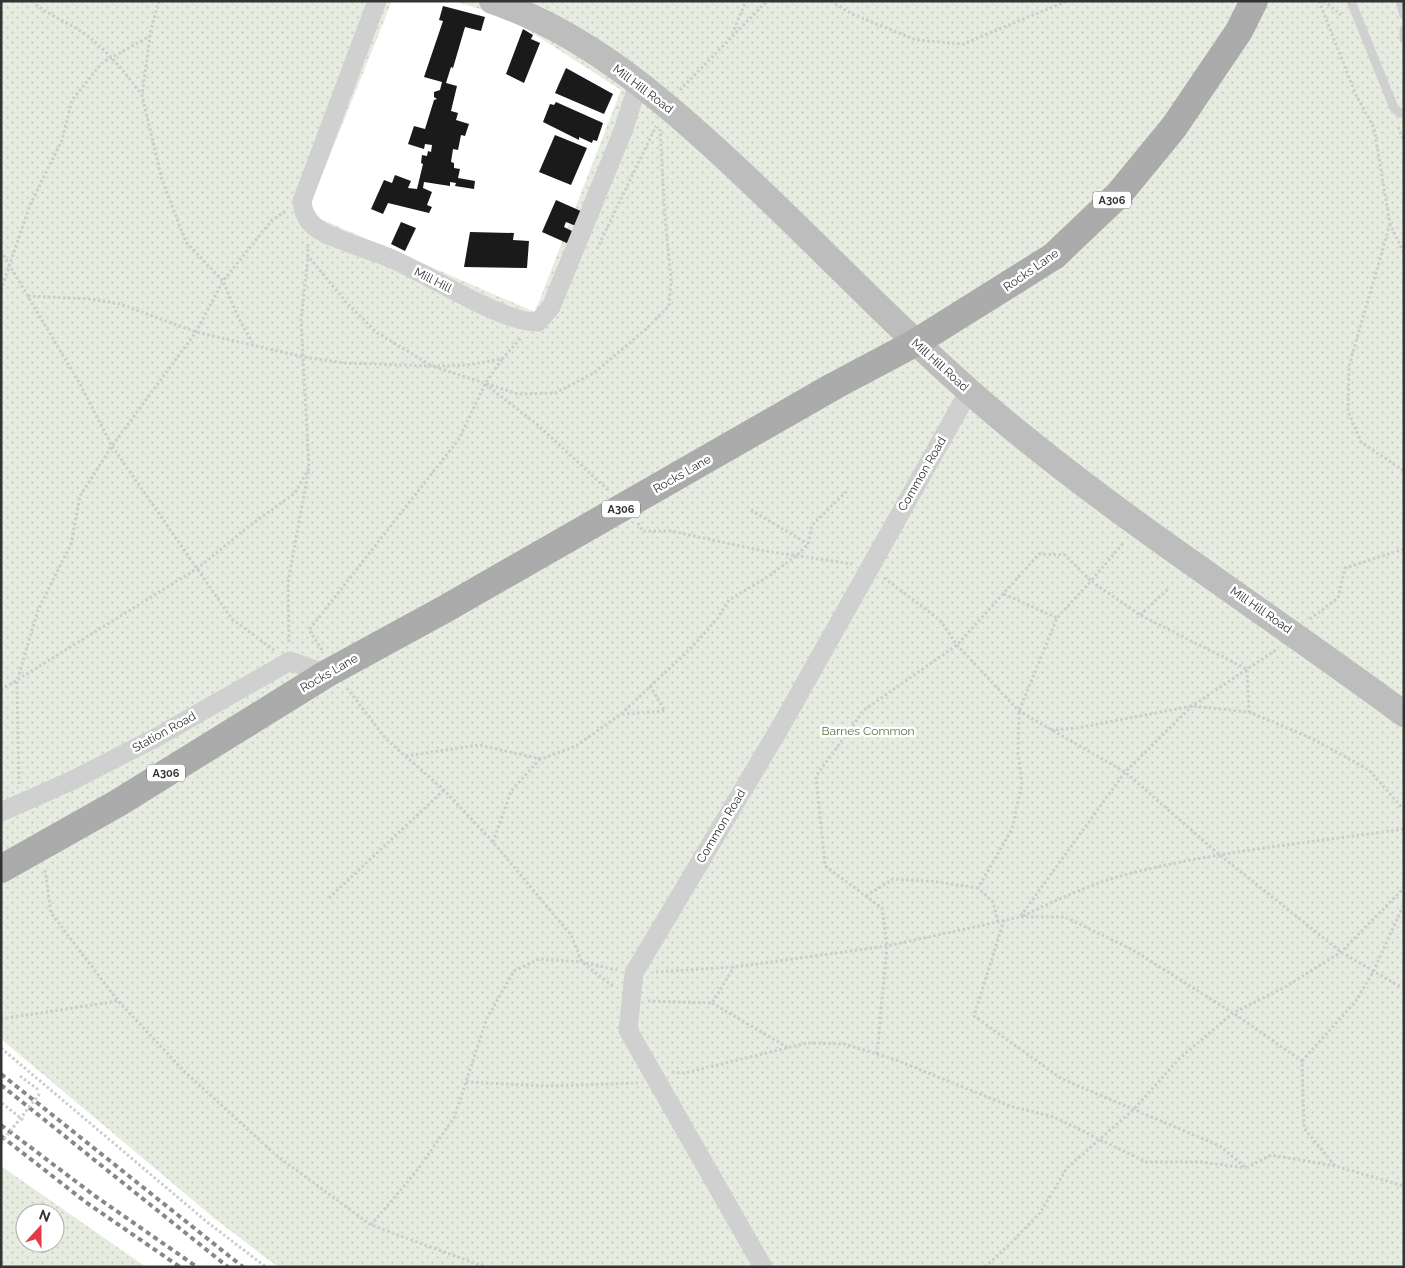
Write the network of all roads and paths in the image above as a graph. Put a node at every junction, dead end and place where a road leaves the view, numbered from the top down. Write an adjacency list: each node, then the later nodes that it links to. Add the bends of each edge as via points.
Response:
1 (32, 1): 18 (path, via 40,9 79,30)
2 (159, 1): 15 (path)
3 (377, 1): 23 (street)
4 (492, 1): 19 (main road, Mill Hill Road, via 518,10 578,42)
5 (746, 1): 16 (path)
6 (767, 1): 16 (path)
7 (831, 1): 8 (path, via 852,14 916,40 963,44)
8 (1067, 1)
9 (1254, 1): 36 (main road, Rocks Lane / A306, via 1239,31 1174,127 1118,194 1054,256)
10 (1319, 1): 25 (path, via 1356,95 1374,128)
11 (1351, 1): 22 (lane, via 1394,108)
12 (1400, 1): 13 (lane)
13 (1404, 15)
14 (1404, 30): 17 (lane)
15 (150, 36): 18 (path); 20 (path)
16 (731, 37): 21 (path)
17 (1404, 39)
18 (112, 57): 20 (path); 30 (path, via 102,62 72,100 62,140 30,205)
19 (638, 84): 21 (main road, Mill Hill Road); 24 (street, Mill Hill, via 623,131 552,307 538,322 522,320 477,302 394,260 316,229)
20 (142, 95): 31 (path, via 162,180 186,242)
21 (662, 111): 27 (path); 36 (main road, Mill Hill Road, via 701,135); 41 (path, via 665,218 671,280 669,306 594,373 555,393 518,394)
22 (1400, 113)
23 (302, 201): 24 (street); 31 (path, via 272,220)
24 (308, 219): 29 (path)
25 (1390, 224): 28 (path); 45 (path, via 1348,366 1348,411 1361,442)
26 (1, 251): 30 (path)
27 (595, 253)
28 (1404, 253)
29 (308, 256): 38 (path, via 301,320); 40 (path, via 376,332)
30 (10, 264): 32 (path); 33 (path)
31 (223, 281): 34 (path); 37 (path)
32 (1, 290)
33 (28, 296): 34 (path, via 120,304); 43 (path)
34 (196, 332): 37 (path); 43 (path)
35 (522, 337): 39 (path)
36 (915, 343): 42 (main road, Mill Hill Road); 62 (main road, Rocks Lane / A306)
37 (255, 346): 38 (path)
38 (304, 357): 40 (path, via 344,363); 44 (path)
39 (502, 359): 40 (path); 41 (path)
40 (432, 366): 41 (path)
41 (485, 384): 62 (path, via 459,439 309,630)
42 (969, 391): 48 (main road, Mill Hill Road, via 1026,440); 51 (street, Common Road)
43 (112, 446): 52 (path); 63 (path, via 80,496 71,544 38,610)
44 (309, 468): 52 (path, via 296,493); 60 (path, via 288,582)
45 (1404, 472)
46 (847, 491): 49 (path, via 812,525)
47 (750, 510): 49 (path)
48 (1138, 524): 53 (path); 58 (main road, Mill Hill Road)
49 (808, 544): 64 (path, via 769,576 729,600 718,619)
50 (1404, 549): 58 (path, via 1345,568 1338,598 1309,619)
51 (870, 567): 59 (path, via 940,620); 97 (street, Common Road, via 781,726)
52 (198, 568): 60 (path, via 232,619); 63 (path)
53 (1091, 581): 55 (path, via 1065,555 1039,554); 56 (path); 57 (path)
54 (1169, 588): 56 (path)
55 (1004, 594): 57 (path); 59 (path)
56 (1140, 615): 61 (path)
57 (1057, 618): 67 (path)
58 (1297, 636): 61 (path); 70 (main road, Mill Hill Road)
59 (957, 645): 67 (path); 86 (path, via 864,710 816,776 826,866)
60 (290, 661): 62 (street); 76 (street, Station Road, via 149,741 72,781)
61 (1247, 670): 66 (path); 68 (path)
62 (330, 672): 72 (path, via 386,739); 83 (main road, Rocks Lane / A306, via 118,803)
63 (17, 681): 65 (path); 76 (path)
64 (650, 686): 69 (path); 69 (path, via 665,711)
65 (1, 690)
66 (1192, 706): 68 (path); 71 (path, via 1077,728); 74 (path)
67 (1019, 711): 71 (path); 84 (path, via 1018,753 1022,783 1012,829)
68 (1250, 712): 77 (path, via 1311,738 1369,770)
69 (621, 714): 73 (path, via 576,746)
70 (1404, 714)
71 (1050, 730): 74 (path)
72 (405, 756): 73 (path, via 479,745); 75 (path)
73 (541, 759): 80 (path, via 511,791)
74 (1124, 772): 81 (path); 89 (path)
75 (444, 790): 80 (path); 87 (path)
76 (20, 802): 78 (street, Station Road)
77 (1404, 810)
78 (1, 812)
79 (1404, 829): 81 (path)
80 (493, 842): 94 (path, via 571,935)
81 (1221, 856): 89 (path, via 1139,871 1064,896); 93 (path)
82 (44, 866): 100 (path, via 50,913)
83 (1, 868)
84 (978, 888): 86 (path, via 893,879); 91 (path, via 993,902)
85 (1404, 888): 93 (path)
86 (866, 896): 92 (path, via 882,908)
87 (329, 898)
88 (1404, 904): 96 (path)
89 (1020, 917): 90 (path); 102 (path, via 1065,917 1133,950)
90 (1004, 920): 91 (path); 112 (path, via 974,1016 1062,1079)
91 (998, 922): 92 (path)
92 (887, 946): 95 (path); 106 (path)
93 (1341, 952): 96 (path); 102 (path, via 1285,987)
94 (582, 962): 97 (path); 99 (path); 110 (path, via 539,959 514,972 487,1018)
95 (734, 967): 97 (path); 101 (path)
96 (1373, 972): 98 (path); 107 (path, via 1356,1000)
97 (634, 973): 99 (street, Common Road)
98 (1404, 989)
99 (631, 1000): 101 (path); 109 (street, Common Road, via 628,1030)
100 (118, 1001): 103 (path); 119 (path, via 184,1071 277,1156)
101 (712, 1003): 104 (path)
102 (1233, 1013): 107 (path); 112 (path, via 1180,1058)
103 (1, 1019)
104 (787, 1047): 106 (path, via 807,1043 844,1044); 109 (path, via 685,1073)
105 (1, 1048): 120 (path, via 207,1222)
106 (877, 1054): 114 (path, via 1010,1106 1054,1117)
107 (1302, 1062): 116 (path, via 1304,1128)
108 (20, 1076): 113 (path, bridge, via 40,1091)
109 (655, 1076): 110 (path, via 547,1086); 122 (street, Common Road)
110 (466, 1082): 119 (path, via 454,1118 415,1173)
111 (2, 1103): 113 (path)
112 (1134, 1109): 114 (path); 117 (path, via 1220,1146)
113 (22, 1119): 115 (path, bridge)
114 (1098, 1138): 117 (path, via 1146,1162 1201,1162); 123 (path, via 1067,1168 1040,1212)
115 (1, 1144)
116 (1335, 1166): 117 (path, via 1271,1155); 118 (path)
117 (1246, 1168)
118 (1404, 1186)
119 (371, 1225): 121 (path)
120 (266, 1267)
121 (485, 1267)
122 (763, 1267)
123 (984, 1267)

